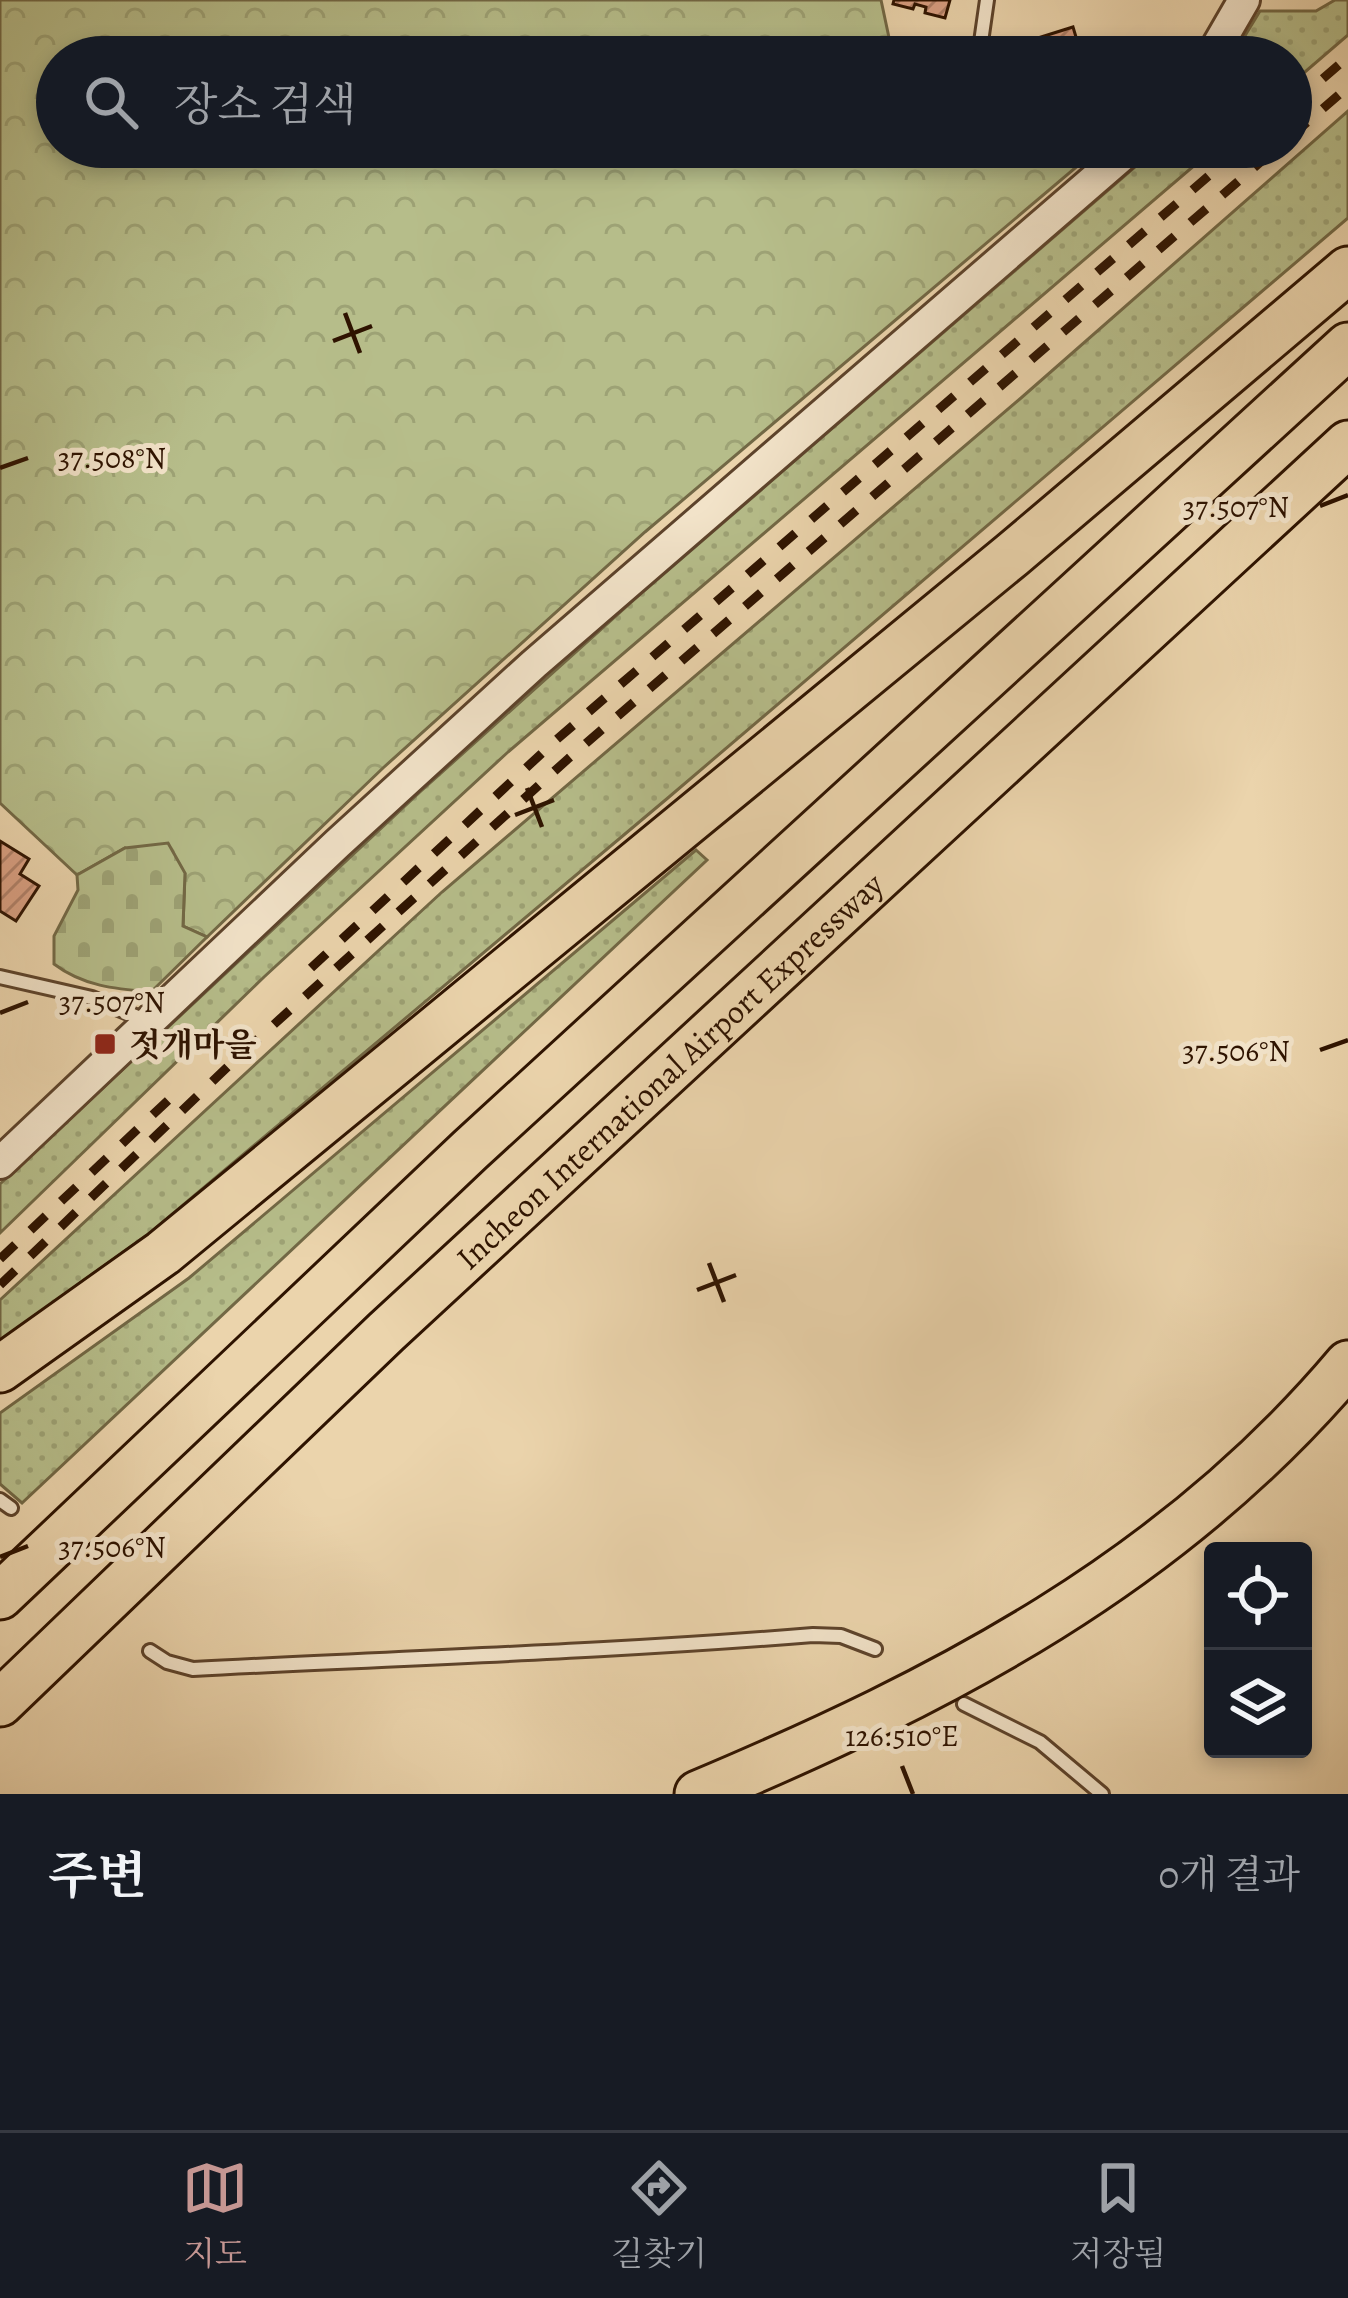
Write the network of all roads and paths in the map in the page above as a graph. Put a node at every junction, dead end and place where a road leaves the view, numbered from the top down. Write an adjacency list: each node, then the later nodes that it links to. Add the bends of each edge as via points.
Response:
1 (987, 0): 3 (lane)
2 (1244, 0): 4 (street)
3 (982, 36)
4 (1223, 36)
5 (1108, 168): 10 (street, via 534,664)
6 (1348, 270): 13 (highway, via 163,1253)
7 (1348, 346): 14 (highway, via 487,1135)
8 (1348, 444): 17 (highway, Incheon International Airport Expressway, via 386,1331)
9 (0, 977): 10 (lane, via 92,998)
10 (151, 1022): 11 (street)
11 (0, 1163)
12 (1348, 1364): 19 (highway, via 1238,1482 1078,1604 923,1692)
13 (0, 1369)
14 (0, 1596)
15 (875, 1649): 16 (lane, via 813,1635 193,1669)
16 (149, 1651)
17 (0, 1703)
18 (964, 1704): 20 (lane, via 1040,1742)
19 (698, 1794)
20 (1102, 1794)

